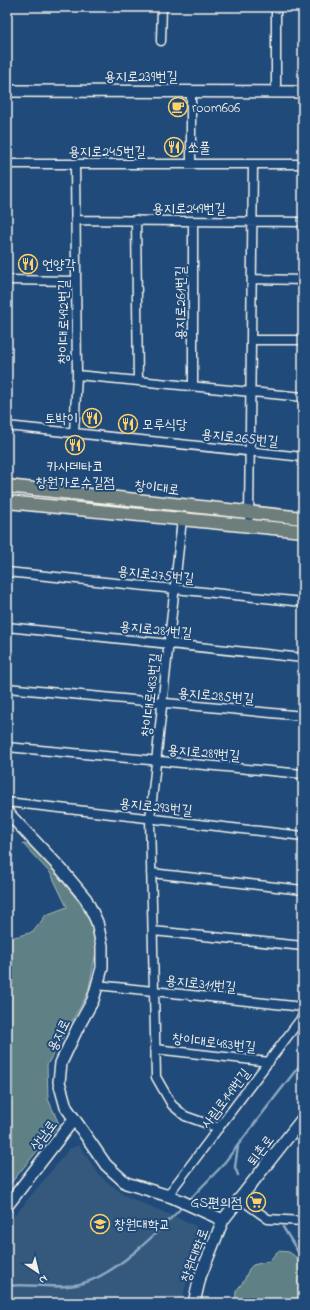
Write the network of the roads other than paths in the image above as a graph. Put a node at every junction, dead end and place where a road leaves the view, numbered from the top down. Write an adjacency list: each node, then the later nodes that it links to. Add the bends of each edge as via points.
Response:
1 (162, 7): 3 (street)
2 (276, 7): 6 (street)
3 (161, 41)
4 (7, 91): 5 (street, 용지로239번길)
5 (191, 92): 6 (street, 용지로239번길); 10 (street)
6 (276, 92): 7 (street, 용지로239번길)
7 (303, 92)
8 (7, 164): 9 (street, 용지로245번길)
9 (75, 164): 10 (street, 용지로245번길); 13 (street, 창이대로492번길)
10 (191, 164): 11 (street, 용지로245번길)
11 (253, 164): 12 (street, 용지로245번길); 16 (street)
12 (303, 164)
13 (76, 220): 14 (street, 용지로249번길); 21 (street, 창이대로492번길)
14 (136, 220): 15 (street, 용지로249번길); 25 (street)
15 (193, 221): 16 (street, 용지로249번길); 26 (street, 용지로261번길)
16 (252, 221): 17 (street, 용지로249번길); 18 (street)
17 (303, 222)
18 (252, 279): 20 (street); 22 (street)
19 (7, 280): 21 (street)
20 (303, 280)
21 (76, 281): 24 (street, 창이대로492번길)
22 (251, 340): 23 (street); 27 (street)
23 (303, 340)
24 (77, 375): 25 (street); 30 (street, 창이대로492번길)
25 (138, 381): 26 (street)
26 (193, 386): 27 (street)
27 (250, 392): 28 (street); 31 (street)
28 (303, 397)
29 (7, 426): 30 (street, 용지로265번길)
30 (74, 433): 31 (street, 용지로265번길)
31 (251, 451): 32 (street, 용지로265번길); 35 (street)
32 (303, 457)
33 (7, 486): 35 (main road, 창이대로)
34 (7, 502): 37 (main road)
35 (249, 513): 36 (main road, 창이대로); 38 (street)
36 (303, 518)
37 (182, 519): 38 (main road); 41 (street, 창이대로483번길)
38 (249, 526): 39 (main road)
39 (303, 531)
40 (7, 572): 41 (street, 용지로275번길)
41 (174, 589): 42 (street, 용지로275번길); 44 (street, 창이대로483번길)
42 (303, 602)
43 (7, 627): 44 (street, 용지로281번길)
44 (168, 644): 45 (street, 용지로281번길); 47 (street, 창이대로483번길)
45 (303, 658)
46 (7, 688): 47 (street, 용지로285번길)
47 (162, 703): 48 (street, 용지로285번길); 50 (street, 창이대로483번길)
48 (303, 716)
49 (7, 747): 50 (street, 용지로289번길)
50 (156, 761): 51 (street, 용지로289번길); 54 (street, 창이대로483번길)
51 (303, 774)
52 (7, 802): 54 (street, 용지로293번길)
53 (7, 812): 60 (street, 용지로, via 86,899 98,922 102,968)
54 (150, 819): 55 (street, 용지로293번길); 56 (street, 창이대로483번길)
55 (303, 836)
56 (151, 873): 57 (street); 58 (street, 창이대로483번길)
57 (303, 890)
58 (153, 931): 59 (street); 61 (street, 창이대로483번길)
59 (303, 946)
60 (97, 985): 61 (street, 용지로311번길); 67 (street, 용지로, via 93,1000 61,1063 59,1082 66,1107)
61 (154, 991): 62 (street, 용지로311번길); 64 (street, 창이대로483번길)
62 (303, 1007)
63 (303, 1016): 65 (street, 사림로149번길)
64 (156, 1049): 65 (street, 창이대로483번길); 68 (street, 창이대로483번길, via 156,1077 172,1105 184,1116)
65 (269, 1062): 68 (street, 사림로149번길)
66 (303, 1118): 70 (street, 퇴촌로)
67 (74, 1119): 69 (street, 용지로, via 106,1165 126,1183); 71 (street, 상남로)
68 (219, 1128): 69 (street, 사림로149번길)
69 (170, 1196): 72 (street, 용지로)
70 (240, 1199): 72 (street, 창원대학로); 73 (street, via 268,1219)
71 (7, 1206)
72 (223, 1220): 74 (street, 창원대학로, via 200,1277)
73 (303, 1221)
74 (194, 1303)

